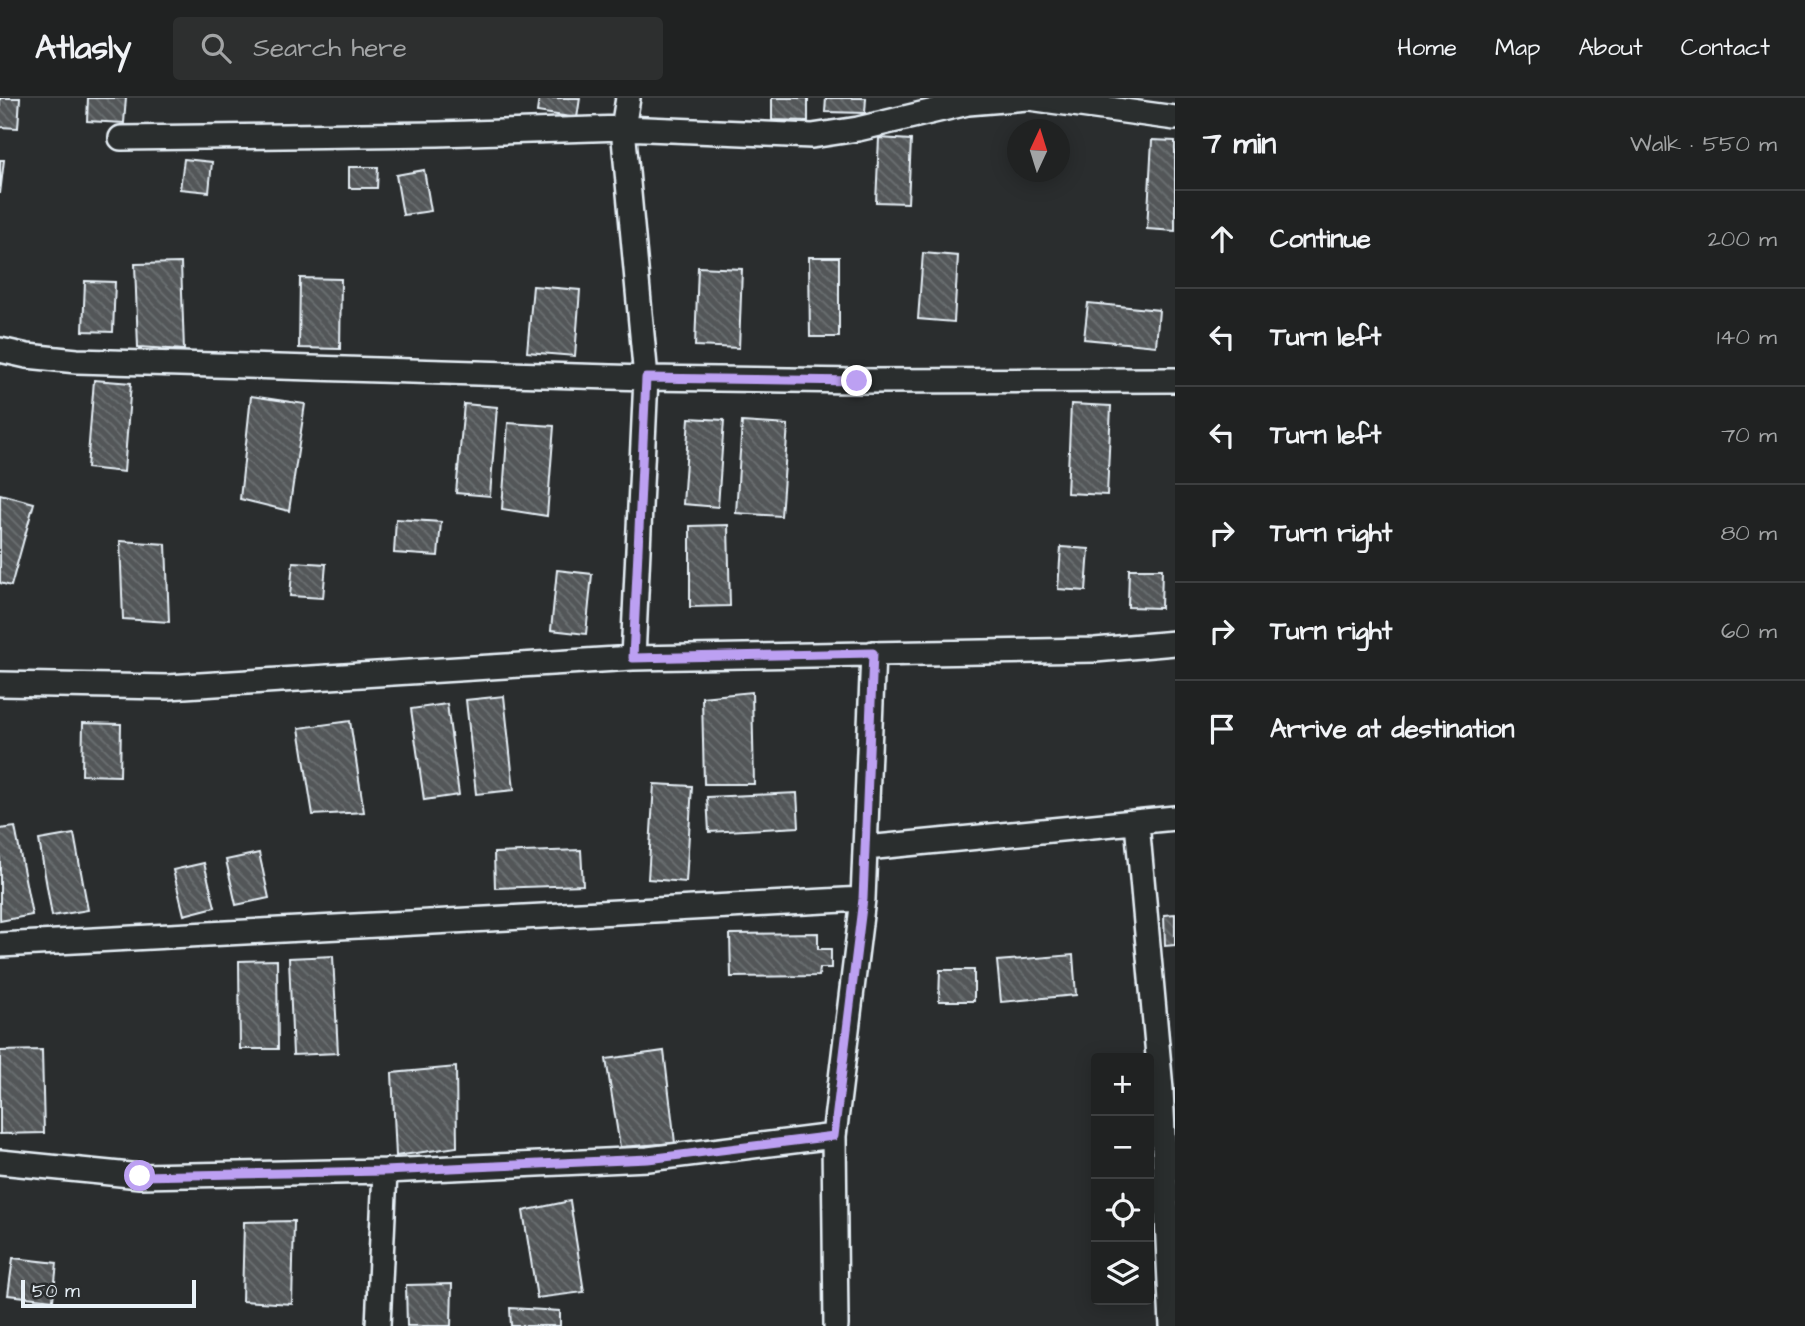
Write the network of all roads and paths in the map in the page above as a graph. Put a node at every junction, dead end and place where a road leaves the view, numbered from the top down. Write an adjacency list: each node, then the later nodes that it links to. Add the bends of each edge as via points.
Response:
1 (628, 98): 4 (street)
2 (1028, 98): 3 (street); 4 (street, via 968,103 812,136)
3 (1175, 118)
4 (623, 128): 5 (street); 7 (street)
5 (121, 138)
6 (0, 350): 7 (street, via 78,361)
7 (646, 378): 8 (street); 11 (street)
8 (1175, 380)
9 (1175, 643): 10 (street, via 1096,650)
10 (873, 653): 11 (street); 15 (street)
11 (633, 658): 12 (street, via 168,687)
12 (0, 684)
13 (1175, 818): 14 (street)
14 (1137, 823): 15 (street); 18 (street)
15 (866, 848): 16 (street)
16 (863, 899): 17 (street); 19 (street)
17 (0, 945)
18 (1168, 1089): 24 (street)
19 (834, 1136): 21 (street, via 648,1159); 23 (street)
20 (0, 1162): 21 (street, via 140,1176)
21 (384, 1171): 22 (street)
22 (378, 1326)
23 (836, 1326)
24 (1172, 1326)

